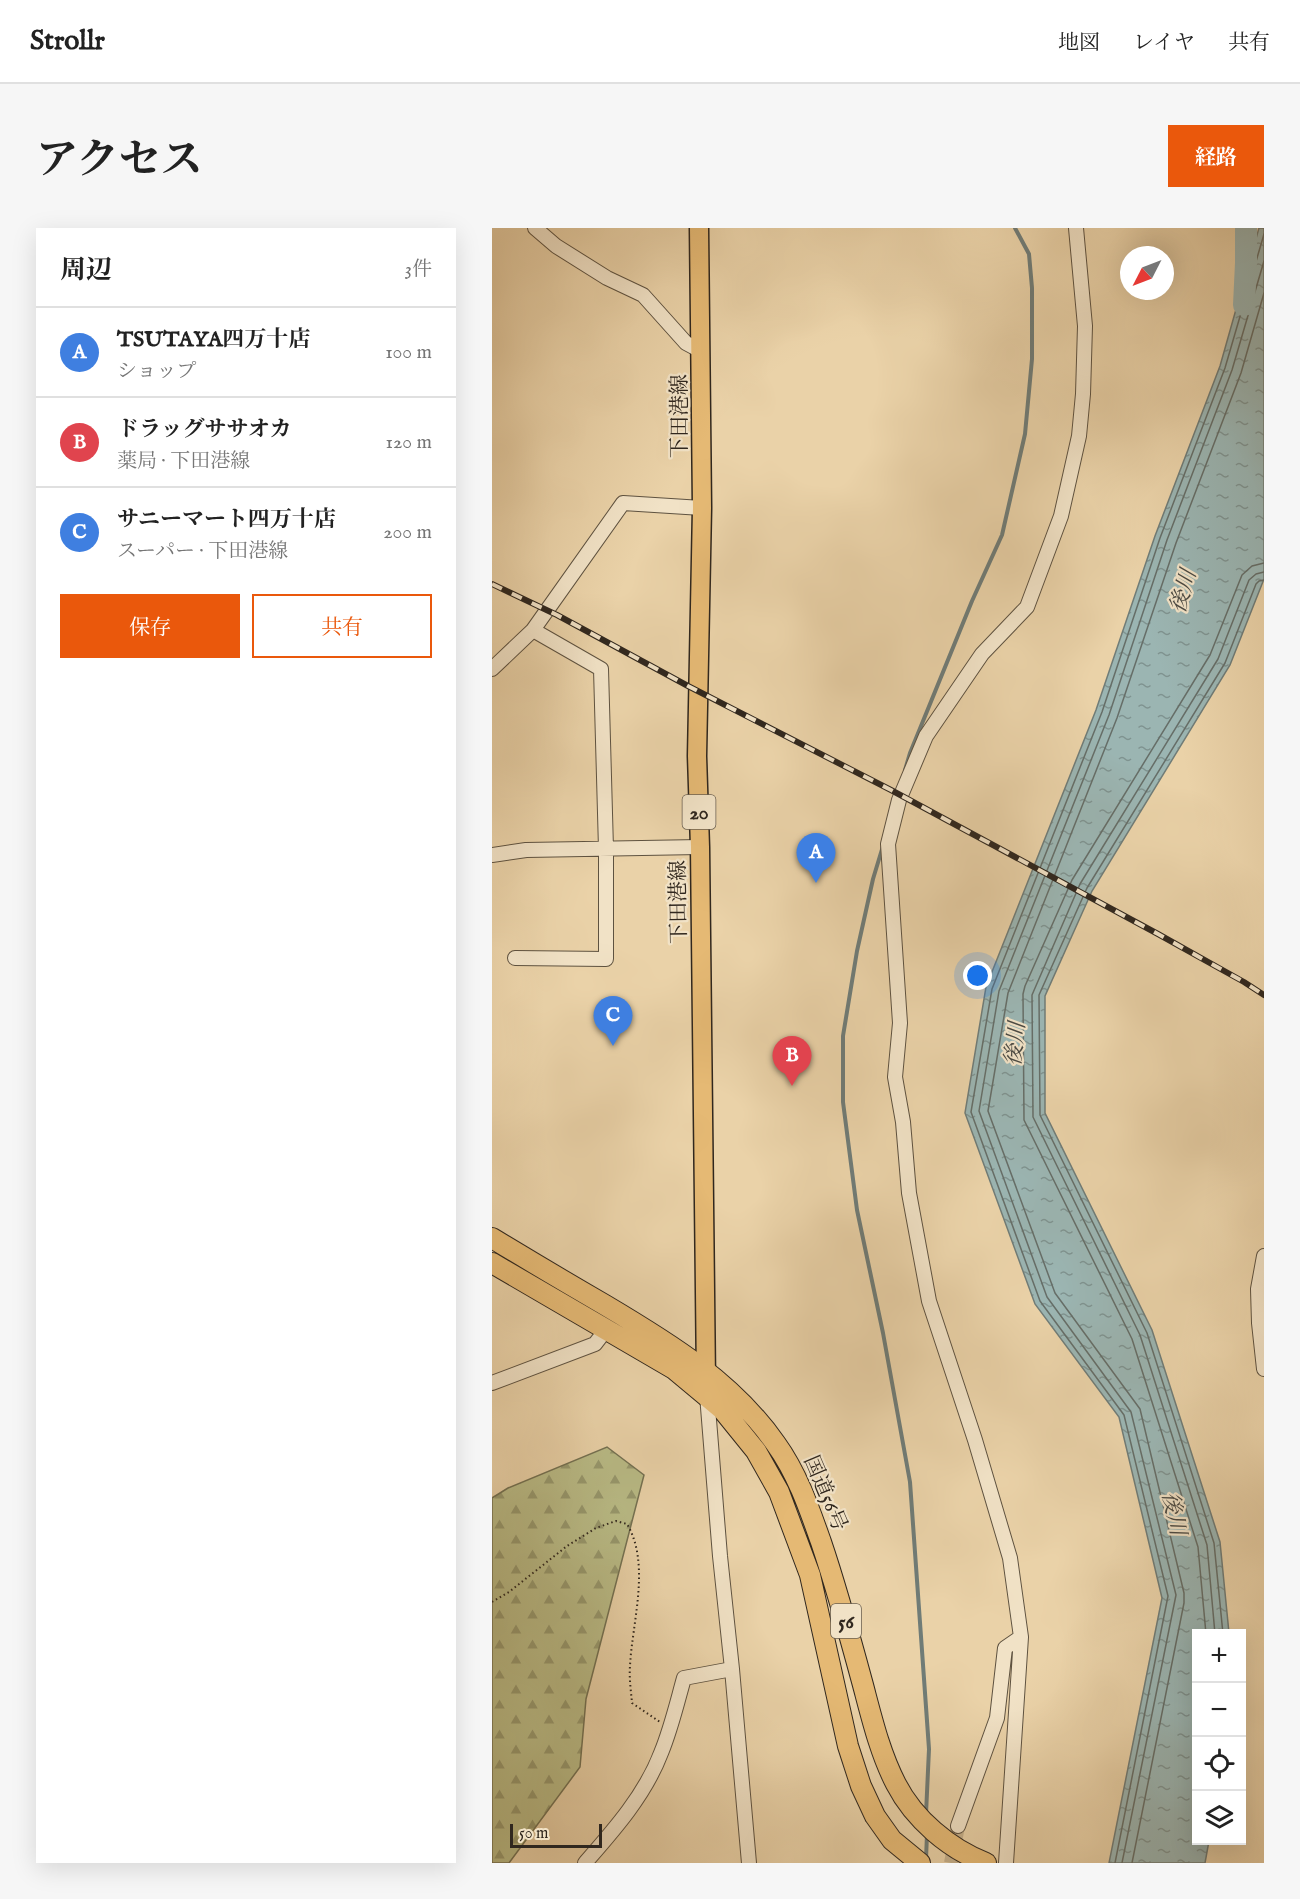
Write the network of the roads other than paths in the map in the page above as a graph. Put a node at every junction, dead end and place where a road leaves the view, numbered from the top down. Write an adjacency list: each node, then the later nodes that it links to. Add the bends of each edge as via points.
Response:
1 (535, 228): 4 (street, via 607,278 644,295 686,343)
2 (699, 228): 4 (main road, 下田港線 / 20)
3 (1076, 228): 20 (street, via 1085,326 1083,394 1061,516 1027,607 982,654 926,736 899,800 888,844 900,1023 895,1077 909,1193 929,1301 1010,1558)
4 (701, 351): 5 (main road, 下田港線 / 20)
5 (702, 508): 6 (street, via 623,503); 8 (main road, 下田港線 / 20, via 697,756)
6 (533, 630): 7 (street); 9 (street, via 601,669)
7 (492, 669)
8 (700, 847): 9 (street); 17 (main road, 下田港線 / 20)
9 (606, 849): 10 (street, via 526,850); 11 (street, via 606,959)
10 (492, 855)
11 (515, 958)
12 (492, 1238): 17 (highway, 国道56号 / 56, via 663,1339)
13 (1264, 1256): 16 (street, via 1258,1289)
14 (492, 1263): 15 (highway, 国道56号 / 56)
15 (605, 1330): 18 (street, via 595,1344); 19 (highway, 国道56号 / 56, via 652,1355)
16 (1264, 1369)
17 (706, 1370): 19 (main road, 下田港線 / 20); 26 (highway, 国道56号 / 56, via 751,1411 777,1445 805,1495 839,1596 882,1751 897,1785 916,1814 941,1838)
18 (492, 1383)
19 (707, 1395): 21 (street); 25 (highway, 国道56号 / 56, via 756,1451 779,1492 810,1575 848,1746 861,1786 892,1840)
20 (1021, 1637): 22 (street, via 1005,1648 997,1718); 27 (street)
21 (732, 1669): 23 (street, via 684,1678 661,1755 641,1793); 24 (street)
22 (958, 1826)
23 (585, 1863)
24 (749, 1863)
25 (920, 1863)
26 (986, 1863)
27 (1006, 1863)

